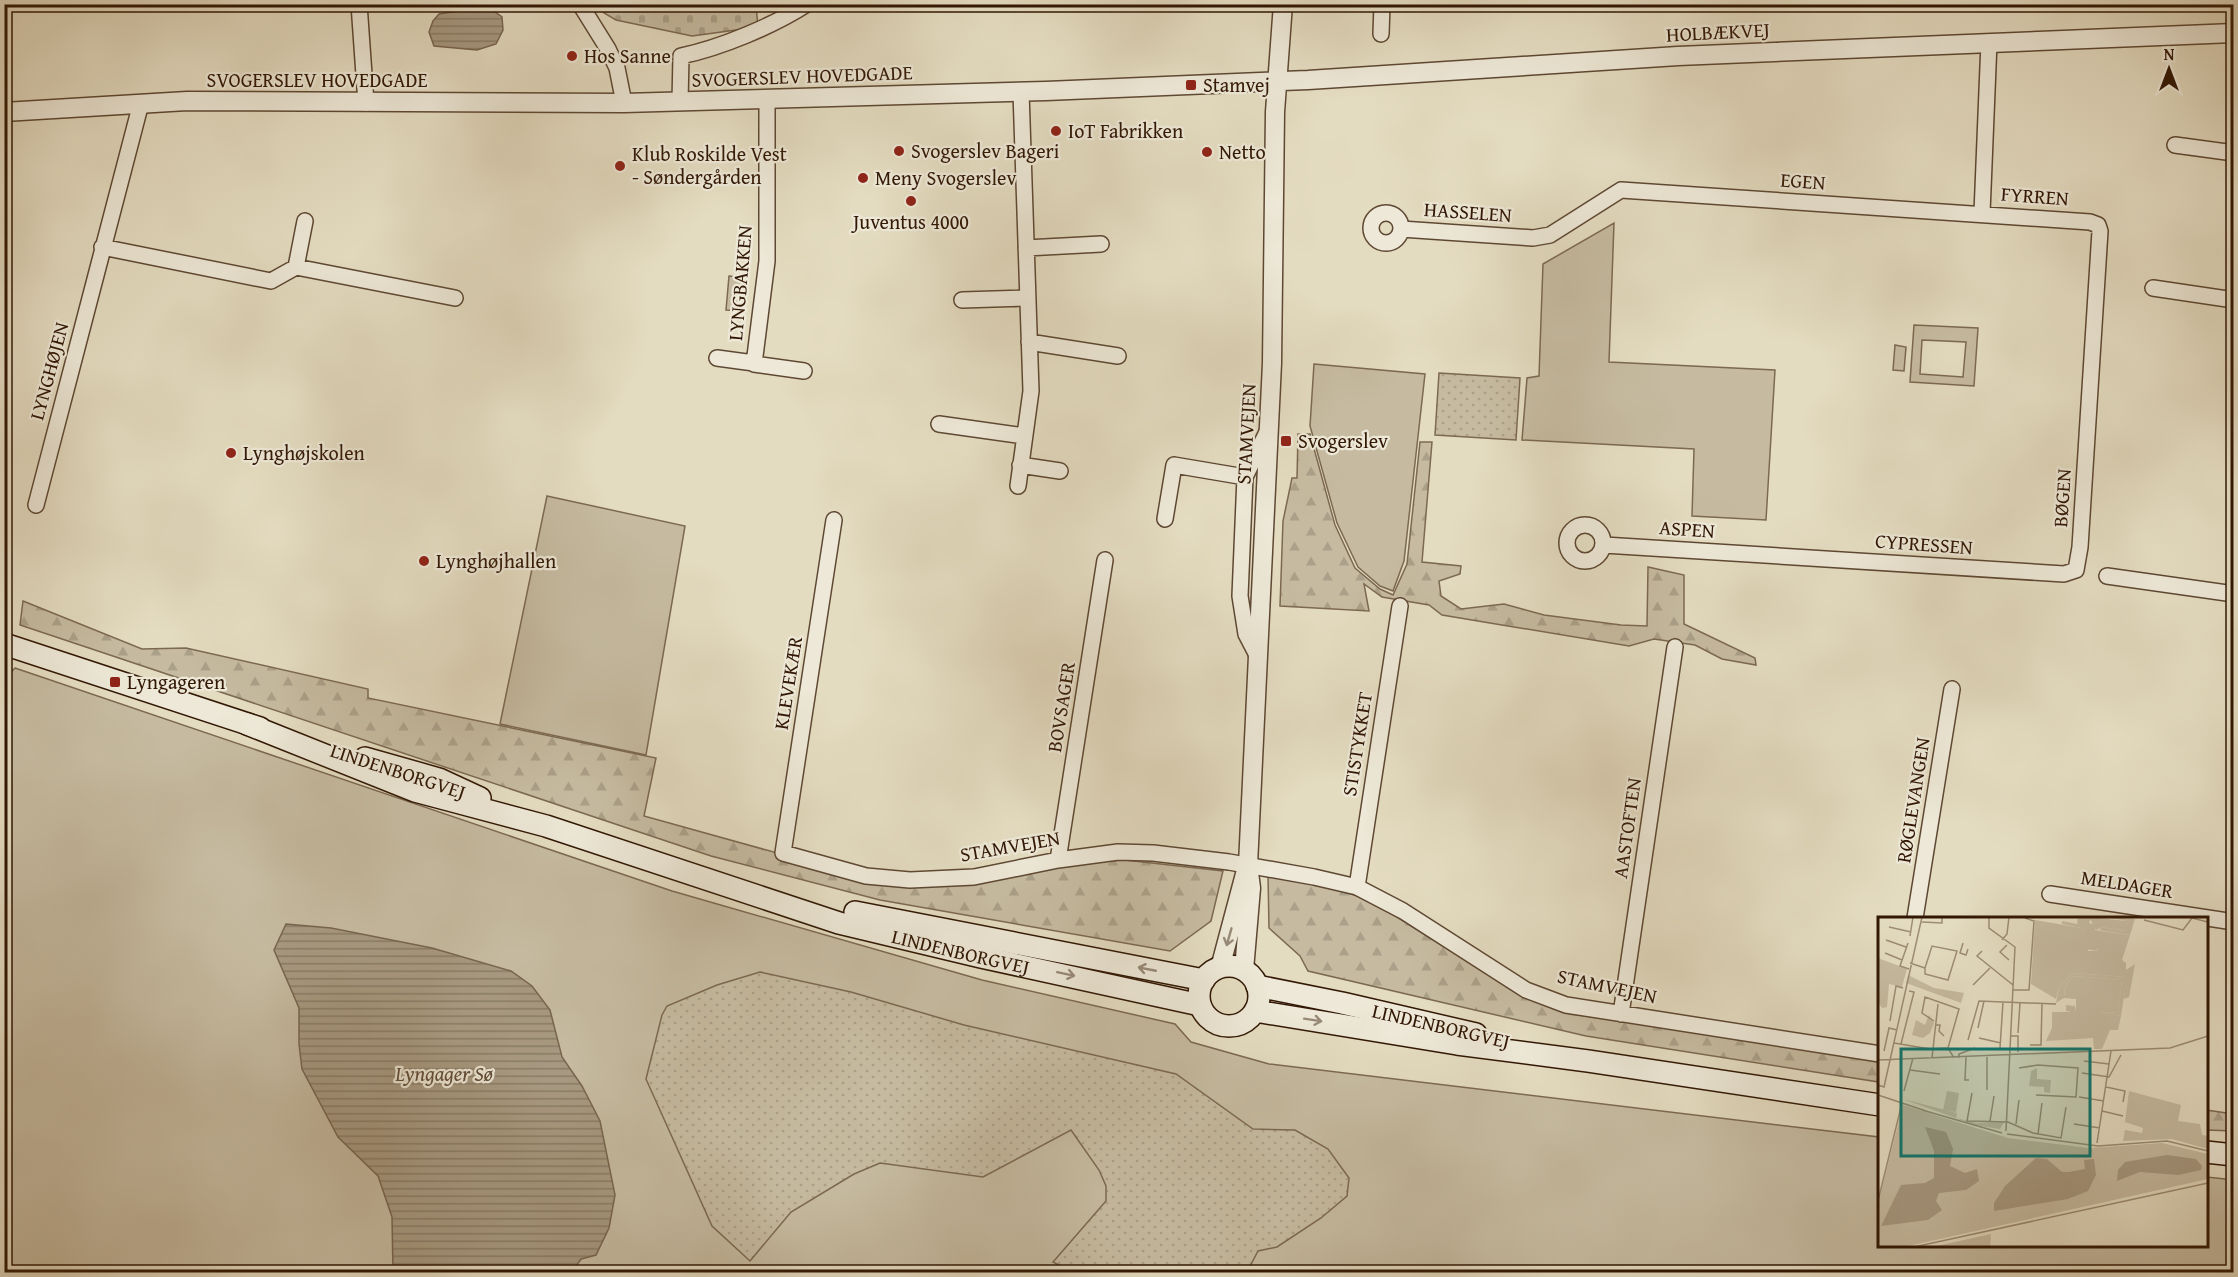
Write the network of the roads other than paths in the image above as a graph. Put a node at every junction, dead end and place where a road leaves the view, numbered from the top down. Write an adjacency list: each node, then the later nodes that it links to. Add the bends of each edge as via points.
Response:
1 (359, 4): 14 (street)
2 (580, 4): 15 (street, via 617,68)
3 (807, 4): 12 (street, via 786,17 681,56)
4 (1283, 4): 9 (street, STAMVEJEN)
5 (1382, 4): 7 (street)
6 (2234, 33): 8 (street, HOLBÆKVEJ)
7 (1381, 34)
8 (1989, 42): 9 (street, HOLBÆKVEJ, via 1678,56); 19 (street, FYRREN)
9 (1277, 81): 10 (street, SVOGERSLEV HOVEDGADE); 39 (street, STAMVEJEN)
10 (1021, 92): 11 (street, SVOGERSLEV HOVEDGADE); 25 (street)
11 (767, 98): 12 (street, SVOGERSLEV HOVEDGADE); 36 (street, LYNGBAKKEN, via 768,261)
12 (680, 102): 15 (street, SVOGERSLEV HOVEDGADE)
13 (141, 103): 14 (street, SVOGERSLEV HOVEDGADE); 16 (street, SVOGERSLEV HOVEDGADE); 24 (street, LYNGHØJEN)
14 (366, 103): 15 (street, SVOGERSLEV HOVEDGADE)
15 (624, 104)
16 (4, 112)
17 (2175, 145): 18 (street)
18 (2234, 153)
19 (1982, 213): 22 (street, EGEN, via 1621,190 1550,235); 32 (street, FYRREN, via 2098,225)
20 (305, 221): 26 (street)
21 (1401, 229): 22 (street, HASSELEN)
22 (1533, 238)
23 (1101, 244): 25 (street)
24 (102, 247): 26 (street, via 272,281); 45 (street, LYNGHØJEN)
25 (1026, 248): 29 (street)
26 (296, 267): 28 (street)
27 (2153, 288): 31 (street)
28 (455, 298)
29 (1028, 298): 30 (street); 33 (street)
30 (962, 300)
31 (2234, 300)
32 (2095, 309): 51 (street, BØGEN)
33 (1029, 342): 34 (street); 40 (street, via 1031,391)
34 (1118, 356)
35 (717, 358): 36 (street, LYNGBAKKEN)
36 (754, 363): 37 (street, LYNGBAKKEN)
37 (804, 371)
38 (939, 424): 40 (street)
39 (1269, 429): 43 (street); 57 (street, STAMVEJEN)
40 (1024, 436): 41 (street)
41 (1020, 465): 42 (street); 44 (street)
42 (1060, 471)
43 (1245, 477): 46 (street, via 1174,465); 57 (street, via 1240,596 1246,634)
44 (1018, 486)
45 (36, 505)
46 (1165, 519)
47 (834, 520): 59 (street, KLEVEKÆR)
48 (1604, 545): 49 (street, ASPEN)
49 (1768, 555): 51 (street, CYPRESSEN, via 2064,574)
50 (1105, 560): 60 (street, BOVSAGER)
51 (2076, 570)
52 (2107, 576): 53 (street)
53 (2234, 594)
54 (1400, 606): 63 (street, STISTYKKET)
55 (5, 645): 62 (main road, LINDENBORGVEJ, via 247,724 439,780 546,826)
56 (1675, 647): 73 (street, AASTOFTEN)
57 (1258, 657): 61 (street, STAMVEJEN)
58 (1952, 689): 65 (street, RØGLEVANGEN)
59 (783, 853): 60 (street, STAMVEJEN, via 866,876 910,880 974,877)
60 (1058, 860): 61 (street, STAMVEJEN, via 1118,852)
61 (1248, 865): 63 (street, STAMVEJEN); 69 (street, STAMVEJEN, one-way to 69); 70 (street, STAMVEJEN)
62 (725, 886): 69 (main road, LINDENBORGVEJ, one-way to 62); 71 (main road, LINDENBORGVEJ, one-way to 71, via 839,922)
63 (1357, 887): 73 (street, STAMVEJEN, via 1403,911 1526,990 1566,1005)
64 (2050, 894): 66 (street, MELDAGER)
65 (1915, 917)
66 (2207, 917)
67 (2208, 917): 68 (street, MELDAGER)
68 (2234, 921)
69 (1212, 974): 70 (main road, via 1232,966); 71 (main road, via 1200,992)
70 (1250, 978): 72 (main road, via 1259,994); 75 (main road, LINDENBORGVEJ)
71 (1200, 1005): 72 (main road, via 1209,1018 1230,1026 1244,1022)
72 (1255, 1011): 75 (main road, LINDENBORGVEJ, one-way to 75)
73 (1621, 1014): 74 (street, STAMVEJEN)
74 (1878, 1054)
75 (1588, 1061): 76 (main road, LINDENBORGVEJ)
76 (1878, 1105)
77 (2208, 1152): 78 (main road)
78 (2234, 1155)

